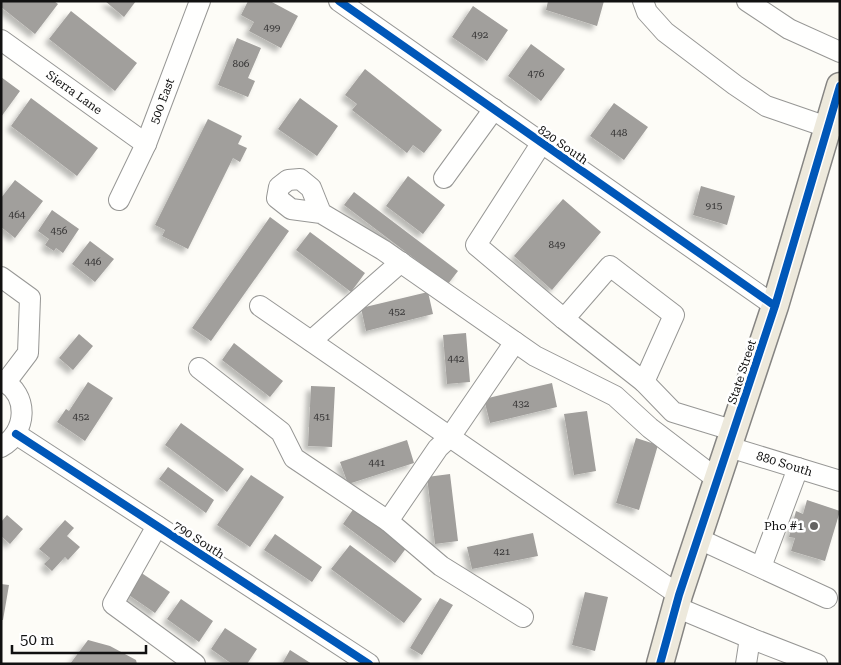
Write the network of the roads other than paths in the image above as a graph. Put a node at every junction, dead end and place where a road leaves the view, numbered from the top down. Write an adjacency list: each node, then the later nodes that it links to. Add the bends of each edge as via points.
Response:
1 (200, 1): 11 (street, 500 East)
2 (339, 1): 9 (street, 820 South)
3 (643, 1): 10 (street, via 647,12 665,32 735,85 766,106)
4 (747, 1): 5 (street)
5 (772, 9): 7 (street, via 789,29)
6 (1, 40): 11 (street, Sierra Lane)
7 (840, 52)
8 (840, 86): 10 (main road, State Street)
9 (494, 110): 12 (street, 820 South); 13 (street)
10 (827, 127): 19 (main road, State Street)
11 (146, 144): 14 (street, 500 East)
12 (540, 144): 19 (street, 820 South); 20 (street, 880 South, via 476,245)
13 (444, 178)
14 (119, 200)
15 (321, 213): 16 (street)
16 (401, 262): 21 (street); 22 (street)
17 (1, 277): 24 (street, via 30,298 28,353)
18 (260, 306): 21 (street)
19 (775, 306): 27 (main road, State Street)
20 (564, 319): 25 (street, 880 South); 25 (street, via 610,266 674,315)
21 (311, 341): 26 (street)
22 (515, 342): 26 (street); 30 (street, via 557,368 615,396 650,428)
23 (199, 368): 32 (street, via 281,432 294,458)
24 (4, 381): 28 (street, via 18,395 22,414 21,425)
25 (644, 382): 27 (street, 880 South, via 674,412)
26 (450, 436): 32 (street, via 438,448); 37 (street)
27 (732, 439): 29 (street, 880 South); 30 (main road, State Street)
28 (9, 441): 33 (street, 790 South)
29 (798, 468): 31 (street, 880 South); 35 (street)
30 (718, 480): 34 (main road, State Street)
31 (840, 481)
32 (388, 520): 38 (street, via 441,566)
33 (157, 526): 41 (street, via 113,604); 42 (street, 790 South)
34 (699, 538): 35 (street); 37 (main road, State Street)
35 (761, 567): 36 (street)
36 (827, 598)
37 (678, 601): 39 (street); 43 (main road, State Street)
38 (523, 617)
39 (750, 638): 40 (street); 44 (street)
40 (817, 663)
41 (195, 664)
42 (369, 664)
43 (660, 664)
44 (746, 664)

